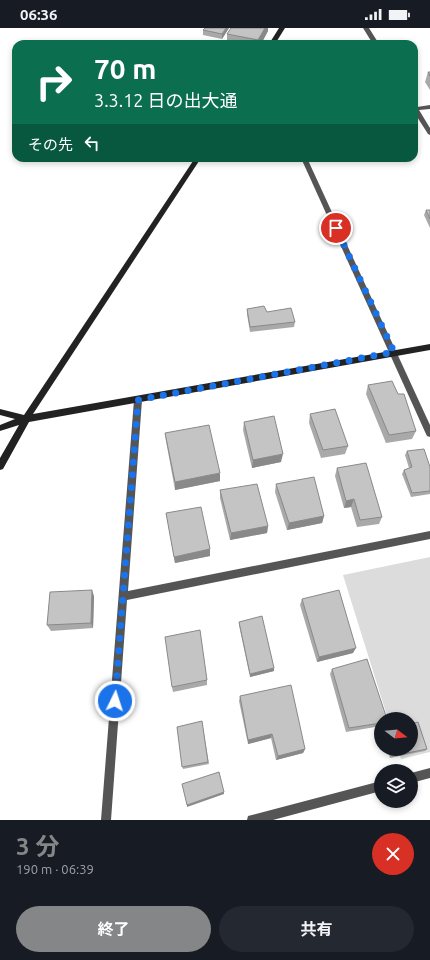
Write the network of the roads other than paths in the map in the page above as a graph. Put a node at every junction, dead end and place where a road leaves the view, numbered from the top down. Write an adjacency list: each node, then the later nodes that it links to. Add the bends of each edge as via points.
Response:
1 (282, 28): 3 (street)
2 (366, 28): 4 (street)
3 (274, 40)
4 (374, 40)
5 (430, 107): 6 (street)
6 (418, 108)
7 (418, 115): 8 (street)
8 (430, 133)
9 (195, 162): 15 (street)
10 (306, 162): 12 (street)
11 (430, 347): 12 (street)
12 (394, 352): 13 (street); 17 (street)
13 (138, 400): 15 (street); 20 (street)
14 (0, 412): 15 (street)
15 (26, 419): 16 (street); 18 (street)
16 (0, 428)
17 (430, 434)
18 (0, 466)
19 (430, 535): 20 (street)
20 (123, 596): 24 (street)
21 (430, 773): 22 (street)
22 (418, 776)
23 (374, 788): 25 (street)
24 (106, 820)
25 (252, 820)

